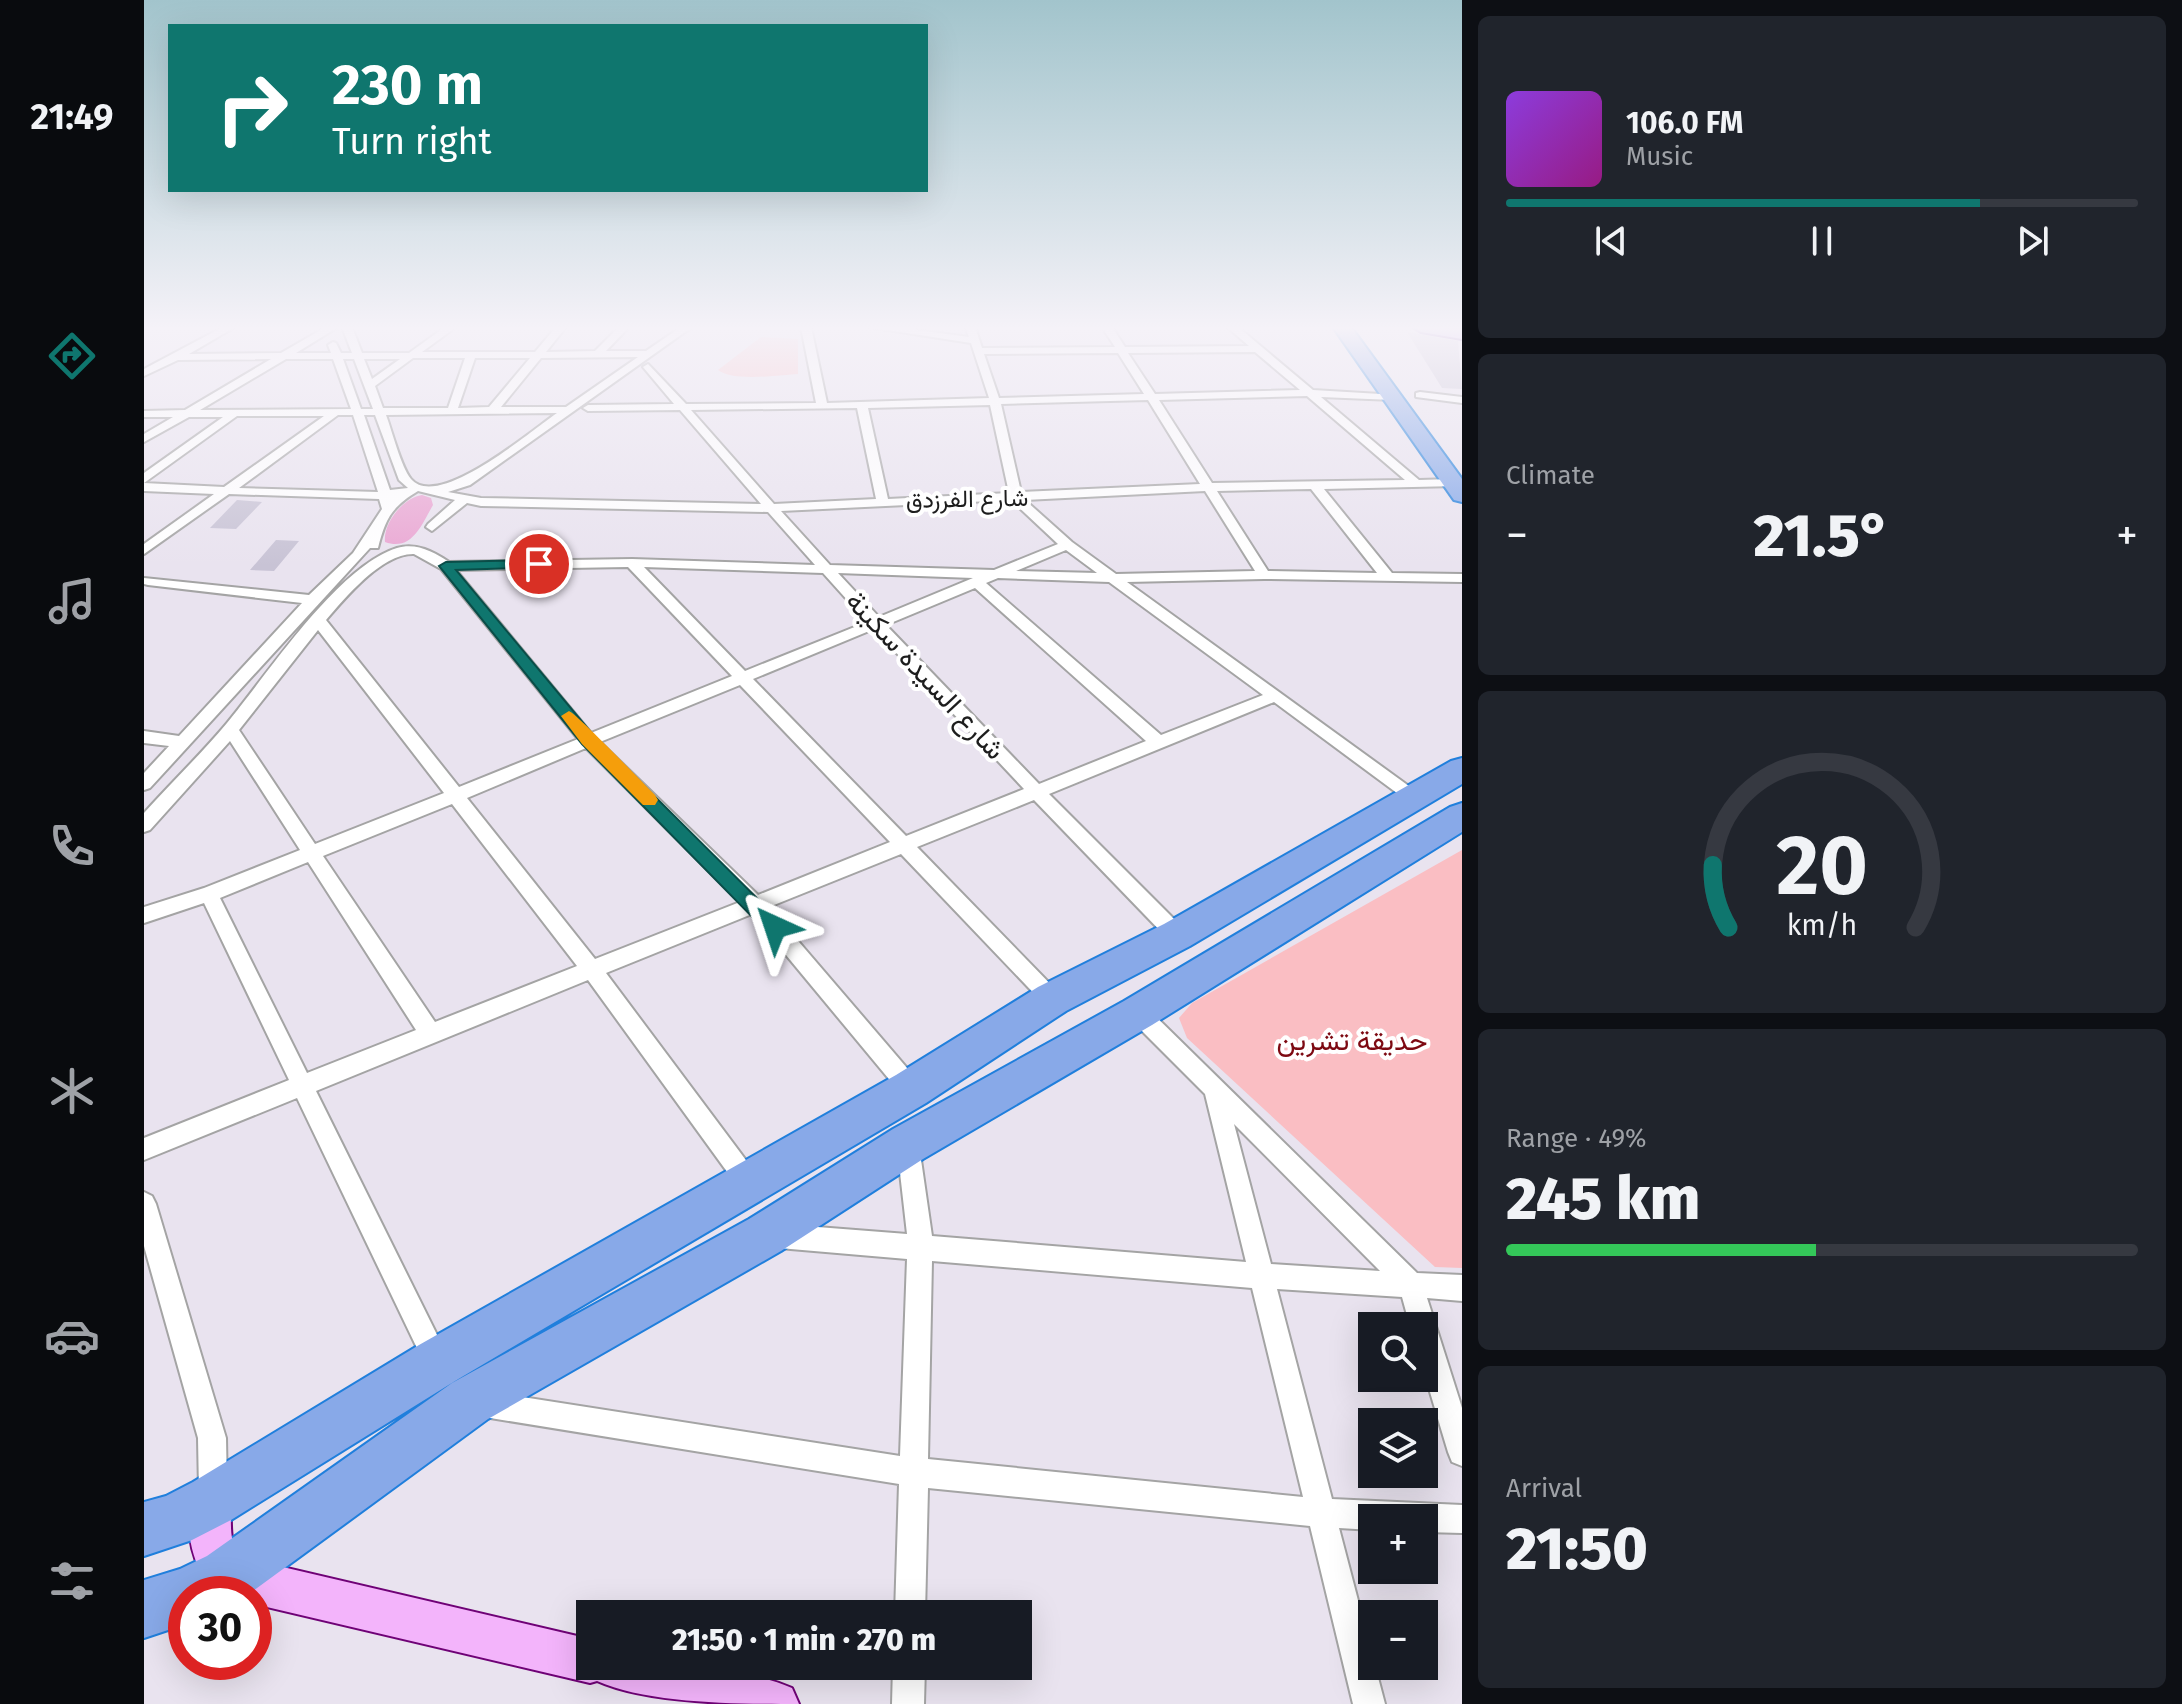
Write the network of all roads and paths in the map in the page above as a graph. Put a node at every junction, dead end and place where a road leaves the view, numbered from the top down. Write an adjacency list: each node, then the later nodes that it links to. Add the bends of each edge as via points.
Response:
1 (197, 407): 22 (street)
2 (354, 407): 20 (street)
3 (379, 407): 21 (street)
4 (453, 407): 17 (street)
5 (496, 407): 18 (street)
6 (572, 407): 16 (street)
7 (786, 407): 15 (street)
8 (862, 407): 40 (street)
9 (996, 407): 38 (street)
10 (1159, 407): 31 (street)
11 (1326, 407): 28 (street)
12 (1400, 407): 32 (highway)
13 (1428, 407): 25 (highway)
14 (588, 408): 15 (street); 39 (street)
15 (683, 408): 42 (street, شارع السيدة سكينة)
16 (567, 410): 18 (street); 34 (street, via 466,482)
17 (452, 411): 18 (street); 21 (street)
18 (492, 411)
19 (336, 412): 20 (street); 23 (street); 33 (street)
20 (356, 412): 21 (street); 36 (street)
21 (381, 412): 34 (street, via 405,480)
22 (186, 413): 23 (street); 24 (street); 26 (street)
23 (235, 413): 27 (street)
24 (144, 414)
25 (1437, 419)
26 (144, 439)
27 (144, 479)
28 (1417, 484): 29 (street, شارع الفرزدق); 32 (street, شارع الفرزدق)
29 (1315, 486): 31 (street, شارع الفرزدق); 55 (street)
30 (144, 487): 33 (street)
31 (1210, 487): 38 (street, شارع الفرزدق); 54 (street)
32 (1457, 489)
33 (223, 490): 37 (street); 48 (street)
34 (419, 490): 35 (street, شارع الفرزدق); 36 (street); 43 (street, via 396,499)
35 (441, 494): 39 (street, شارع الفرزدق); 45 (street, via 444,505)
36 (386, 495): 37 (street); 43 (street)
37 (366, 497): 43 (street, via 381,502)
38 (1016, 498): 40 (street, شارع الفرزدق); 47 (street)
39 (461, 500): 41 (street, شارع الفرزدق); 44 (street)
40 (882, 501): 42 (street, شارع الفرزدق)
41 (481, 502): 42 (street, شارع الفرزدق); 44 (street)
42 (769, 508): 52 (street, شارع السيدة سكينة)
43 (386, 512): 46 (street)
44 (445, 514): 45 (street)
45 (429, 532): 49 (street); 50 (street, via 424,545)
46 (372, 536): 49 (street, via 380,550); 60 (street)
47 (1067, 545): 53 (street); 56 (street)
48 (144, 550)
49 (400, 551): 50 (street, via 418,551); 61 (street, via 368,571)
50 (438, 561): 51 (street); 67 (street)
51 (632, 563): 52 (street); 63 (street)
52 (826, 569): 53 (street); 62 (street, شارع السيدة سكينة)
53 (997, 574): 56 (street); 58 (street)
54 (1264, 575): 55 (street); 56 (street)
55 (1388, 577): 57 (street)
56 (1116, 578): 64 (street)
57 (1462, 578)
58 (976, 581): 62 (street); 69 (street)
59 (145, 582): 60 (street)
60 (312, 600): 68 (street)
61 (318, 620): 65 (street); 73 (street)
62 (878, 623): 63 (street); 72 (street, شارع السيدة سكينة)
63 (741, 676): 67 (street); 77 (street)
64 (1275, 696): 69 (street); 74 (street)
65 (230, 729): 76 (street); 78 (street)
66 (144, 737): 68 (street)
67 (588, 740): 73 (street); 80 (street)
68 (184, 742): 71 (street)
69 (1159, 743): 72 (street)
70 (1462, 769): 74 (highway)
71 (144, 784)
72 (1035, 792): 77 (street); 82 (street, شارع السيدة سكينة)
73 (454, 796): 78 (street); 83 (street)
74 (1415, 797): 82 (highway)
75 (1462, 816): 85 (highway)
76 (144, 825)
77 (904, 845): 80 (street); 84 (street)
78 (309, 852): 79 (street); 86 (street)
79 (209, 894): 81 (street); 87 (street)
80 (755, 904): 83 (street); 88 (street)
81 (144, 915)
82 (1177, 935): 84 (highway)
83 (592, 970): 86 (street); 92 (street)
84 (1052, 999): 88 (highway)
85 (1138, 1013): 89 (street); 90 (highway)
86 (431, 1034): 87 (street)
87 (304, 1085): 91 (street); 100 (street)
88 (911, 1089): 92 (highway)
89 (1215, 1092): 96 (street); 97 (street)
90 (908, 1144): 94 (highway); 95 (street)
91 (144, 1149)
92 (749, 1183): 100 (highway)
93 (144, 1204): 105 (street, via 212,1438)
94 (765, 1235): 95 (street); 102 (highway)
95 (920, 1248): 96 (street); 104 (street)
96 (1261, 1276): 97 (street); 106 (street)
97 (1410, 1283): 98 (street); 99 (street)
98 (1462, 1288)
99 (1419, 1312)
100 (437, 1363): 105 (highway)
101 (1438, 1374): 103 (street)
102 (470, 1401): 104 (street); 110 (highway)
103 (1462, 1452)
104 (913, 1472): 106 (street); 111 (street)
105 (212, 1501): 108 (highway); 109 (main road, via 208,1523 216,1562)
106 (1322, 1513): 107 (street); 120 (street)
107 (1462, 1519)
108 (144, 1529)
109 (208, 1576)
110 (220, 1576)
111 (910, 1600)
112 (168, 1601): 114 (highway)
113 (272, 1602): 115 (main road)
114 (144, 1609)
115 (576, 1658)
116 (673, 1680): 118 (main road)
117 (909, 1680): 119 (street)
118 (776, 1704)
119 (908, 1704)
120 (1369, 1704)

